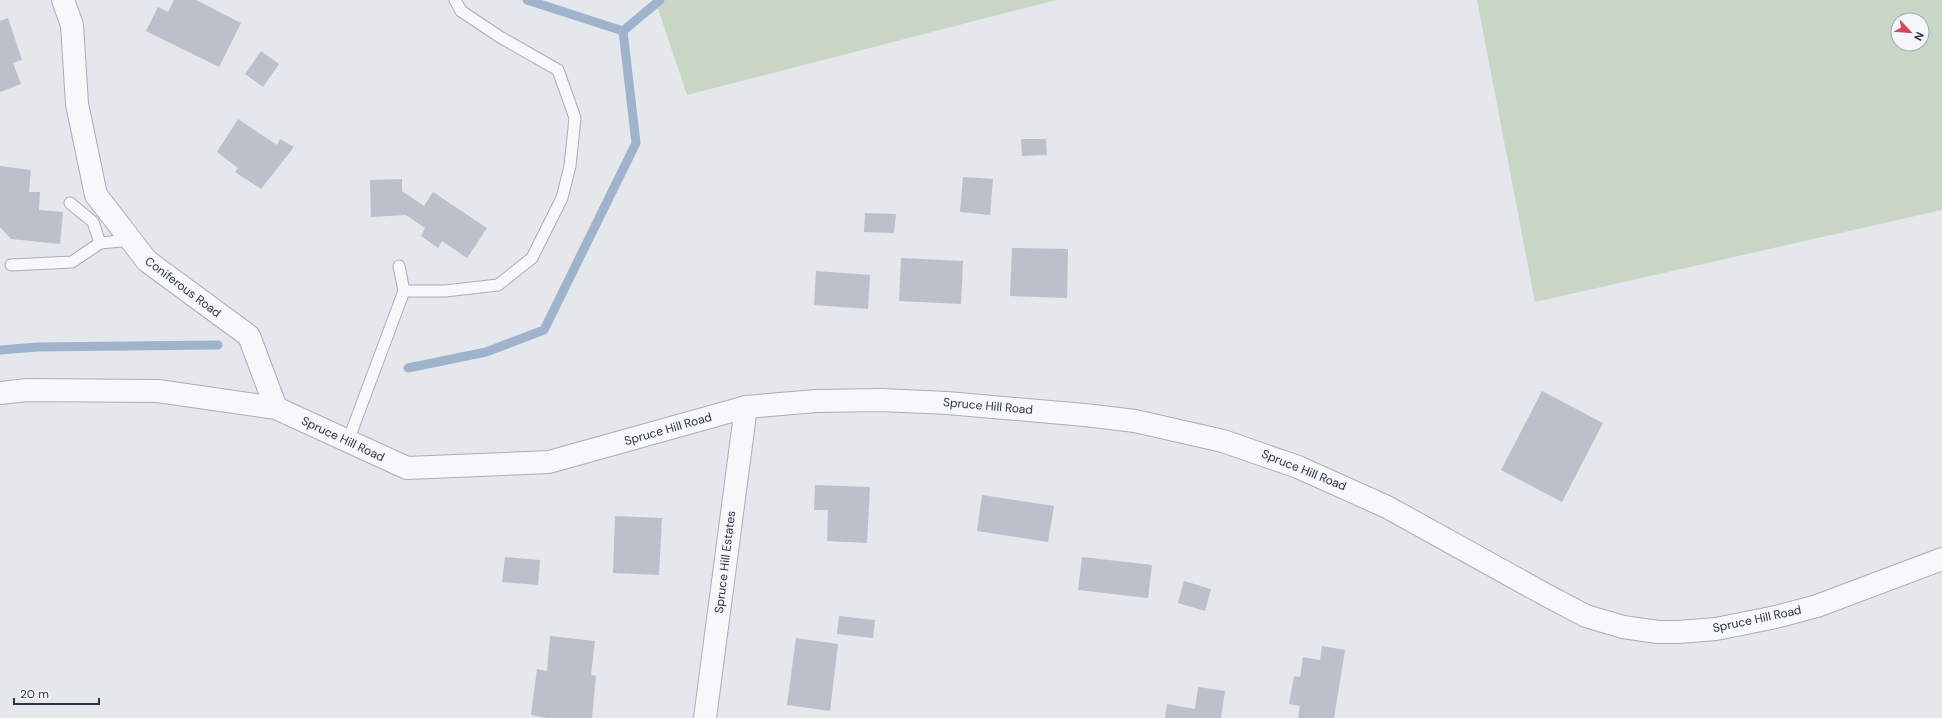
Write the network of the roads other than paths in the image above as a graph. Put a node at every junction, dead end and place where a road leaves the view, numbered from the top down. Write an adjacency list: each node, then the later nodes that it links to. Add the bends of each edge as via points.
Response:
1 (63, 0): 4 (street, Coniferous Road, via 72,25 77,104 96,194)
2 (455, 0): 8 (lane, via 461,11 558,70 575,118 570,166 562,198 532,258 498,285 444,291)
3 (70, 203): 5 (lane, via 93,222)
4 (131, 240): 5 (lane); 11 (street, Coniferous Road, via 147,261 248,336)
5 (100, 242): 6 (lane, via 72,262)
6 (11, 265)
7 (399, 266): 8 (lane)
8 (404, 291): 12 (lane)
9 (0, 393): 11 (street, Spruce Hill Road, via 27,390 158,391)
10 (746, 407): 12 (street, Spruce Hill Road, via 549,462 407,468); 13 (street, Spruce Hill Road, via 832,400 940,402 1085,415 1194,433 1274,457 1356,491 1568,607 1607,623 1640,630 1698,631 1755,622 1817,606); 14 (street, Spruce Hill Estates)
11 (276, 408): 12 (street, Spruce Hill Road)
12 (348, 441)
13 (1942, 559)
14 (705, 718)

